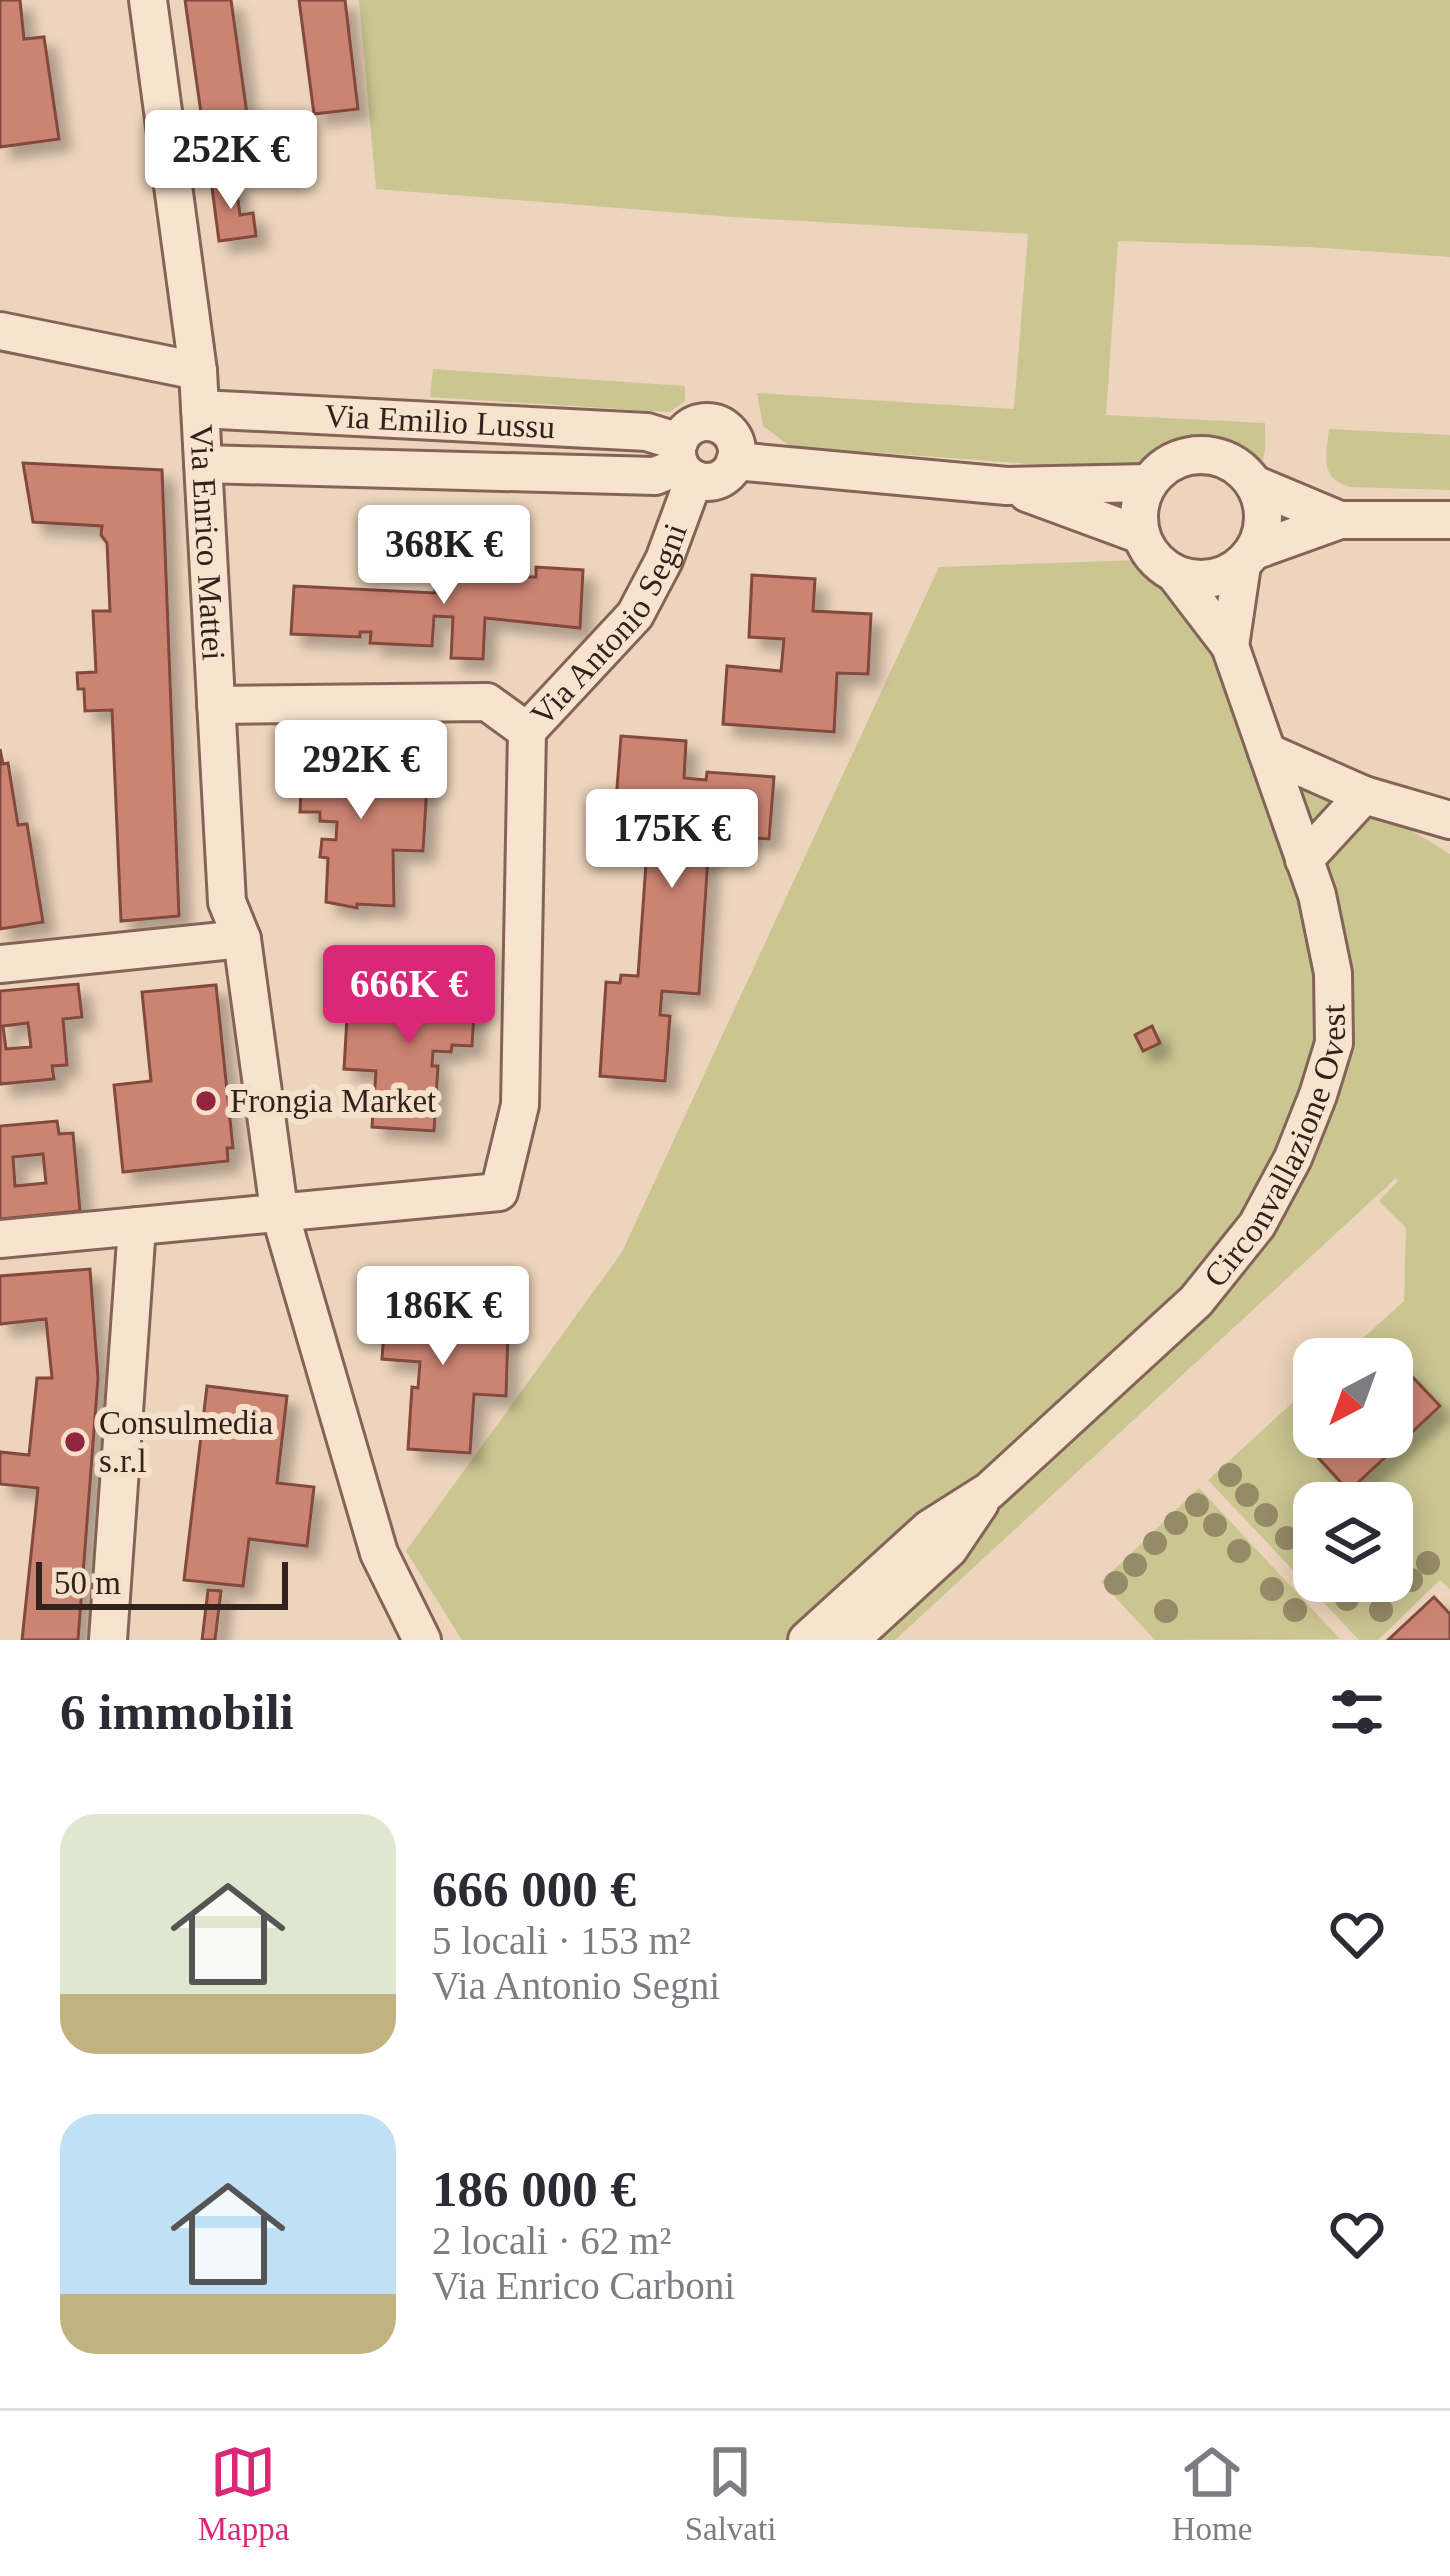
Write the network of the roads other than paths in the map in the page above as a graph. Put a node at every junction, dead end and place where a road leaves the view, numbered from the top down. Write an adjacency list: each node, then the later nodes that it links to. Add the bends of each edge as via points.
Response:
1 (148, 0): 3 (street, Via Enrico Mattei)
2 (0, 331): 3 (street)
3 (198, 371): 4 (street, Via Enrico Mattei)
4 (200, 409): 6 (street, Via Emilio Lussu, via 647,432); 7 (street, Via Enrico Mattei)
5 (735, 461): 6 (street, via 723,477 704,482); 6 (street, via 735,442 713,423 697,424); 10 (street)
6 (684, 462): 7 (street, Via Emilio Lussu, via 655,476); 18 (street, Via Antonio Segni, via 664,560 635,615)
7 (203, 464): 17 (street, Via Enrico Mattei)
8 (1148, 483): 9 (street, via 1192,455 1227,460); 10 (street); 13 (street)
9 (1254, 484): 11 (street); 14 (street, via 1264,518)
10 (1007, 486): 13 (street)
11 (1340, 520): 12 (street); 14 (street)
12 (1450, 520)
13 (1141, 535): 15 (street)
14 (1248, 558): 15 (street, via 1210,579); 16 (street, Circonvallazione Ovest)
15 (1175, 574): 16 (street, Circonvallazione Ovest)
16 (1230, 646): 19 (street, Circonvallazione Ovest)
17 (216, 705): 18 (street, via 487,702); 23 (street, Via Enrico Mattei, via 227,902)
18 (527, 731): 25 (street, Via Antonio Segni, via 520,1105 500,1192)
19 (1267, 752): 20 (street); 22 (street, Circonvallazione Ovest)
20 (1364, 795): 21 (street); 22 (street)
21 (1450, 820)
22 (1304, 860): 28 (street, Circonvallazione Ovest, via 1333,974 1334,1043 1293,1158 1257,1226 1196,1301)
23 (242, 939): 24 (street); 25 (street, Via Enrico Mattei)
24 (0, 964)
25 (279, 1210): 27 (street); 30 (street, Via Enrico Mattei, via 379,1553)
26 (0, 1239): 27 (street, via 98,1229)
27 (137, 1241): 29 (street)
28 (989, 1490): 31 (street, Circonvallazione Ovest, via 928,1529); 32 (street, Circonvallazione Ovest, via 949,1549)
29 (107, 1640)
30 (422, 1640)
31 (807, 1640)
32 (850, 1640)

